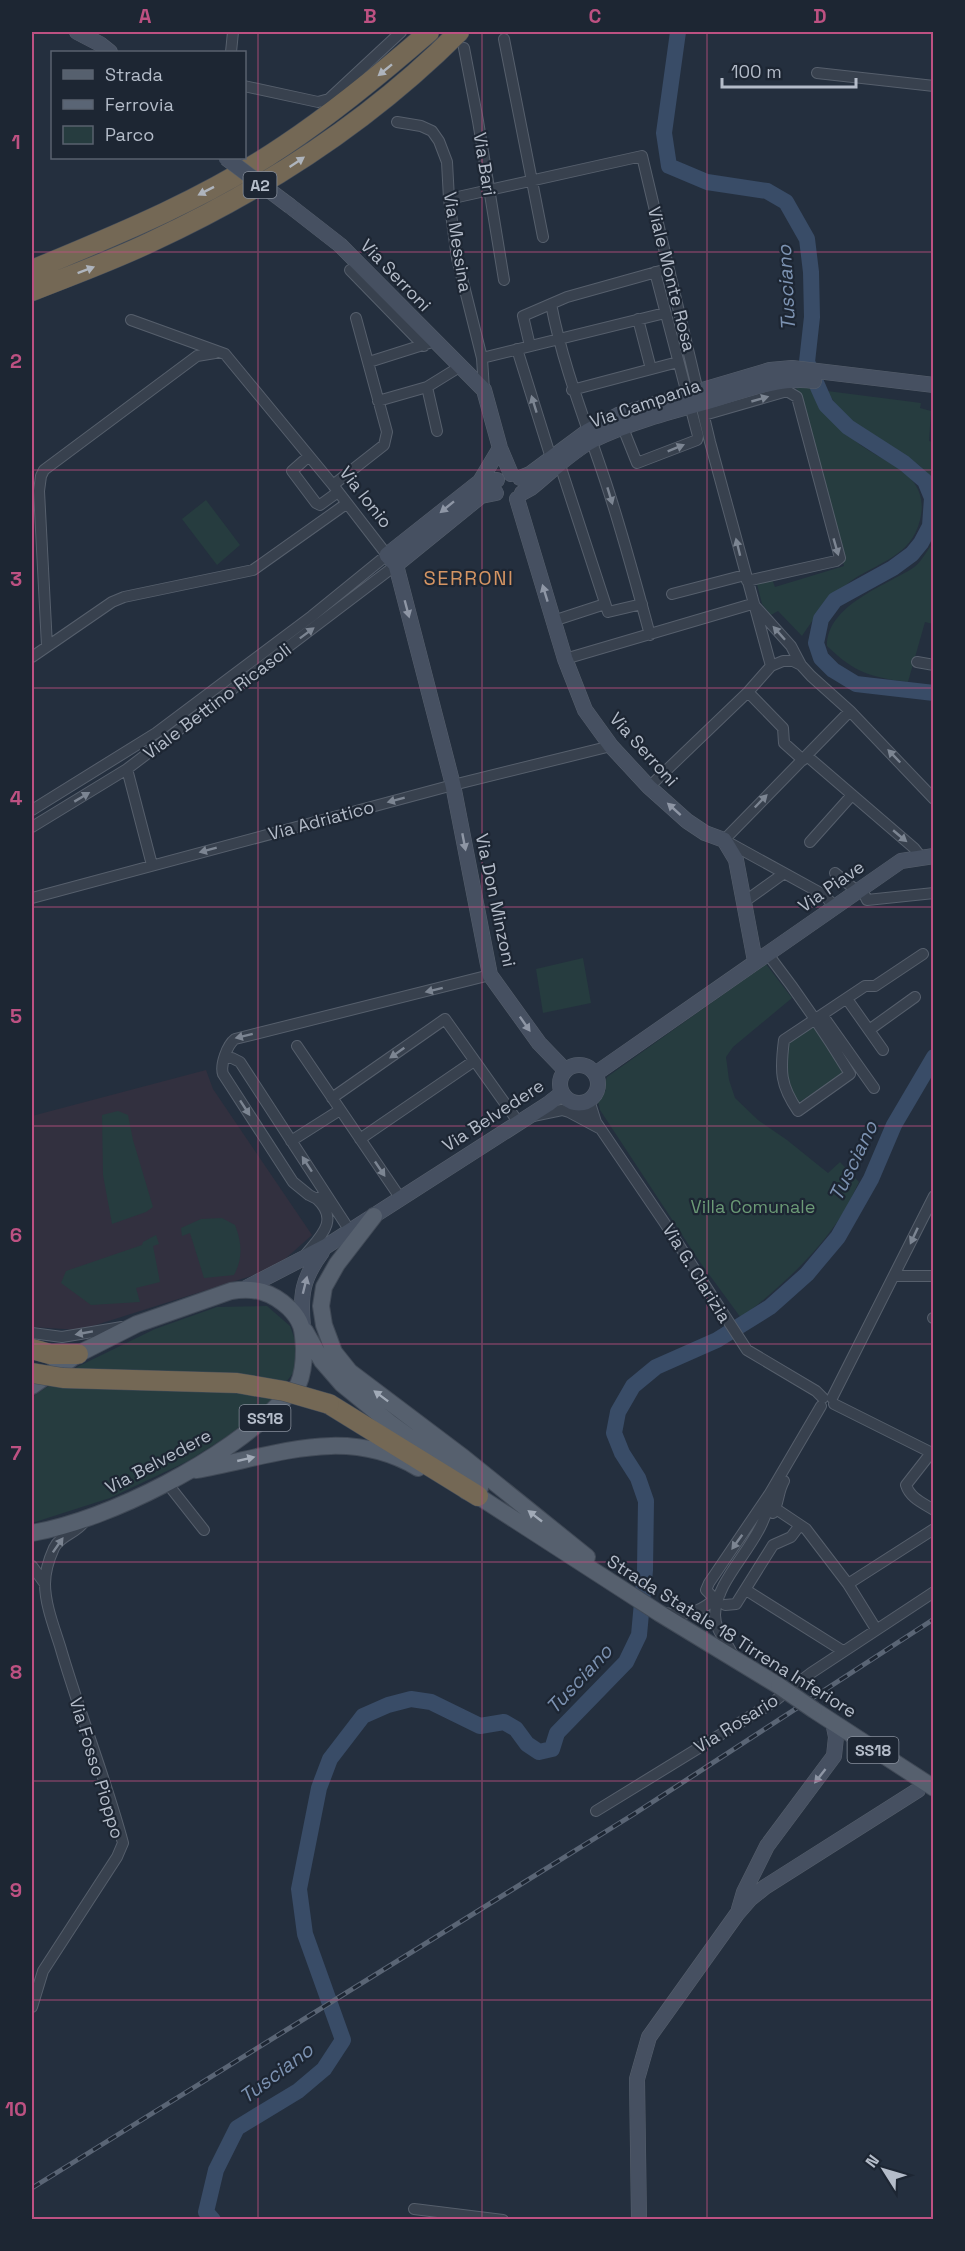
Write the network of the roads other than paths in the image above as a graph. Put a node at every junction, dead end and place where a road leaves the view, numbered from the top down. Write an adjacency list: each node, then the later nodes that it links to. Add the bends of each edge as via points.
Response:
1 (77, 32): 7 (street)
2 (233, 32): 8 (street)
3 (401, 32): 10 (street, via 328,99 318,102)
4 (429, 32): 19 (highway, A2, one-way to 19, via 338,108 285,146 146,222)
5 (504, 39): 14 (street)
6 (462, 40): 15 (street, Via Bari); 23 (highway, A2, one-way to 6, via 155,241 239,197 296,163)
7 (109, 51)
8 (231, 51)
9 (817, 74): 11 (street)
10 (246, 86)
11 (933, 86)
12 (397, 122): 16 (street, Via Messina, via 422,126 439,141 447,162)
13 (227, 159): 30 (street, Via Serroni, bridge, via 340,245)
14 (532, 180): 15 (street); 17 (street); 18 (street, Viale Monte Rosa, via 642,156)
15 (489, 190): 16 (street); 22 (street, Via Bari)
16 (449, 199): 34 (street, Via Messina, via 457,258)
17 (543, 237)
18 (669, 268): 21 (street); 47 (street, Viale Monte Rosa)
19 (32, 270)
20 (350, 270): 30 (street)
21 (655, 273): 24 (street); 25 (street)
22 (504, 280)
23 (32, 291)
24 (551, 304): 29 (street); 31 (street, via 523,316)
25 (665, 313): 27 (street); 36 (street)
26 (356, 318): 35 (street)
27 (638, 319): 29 (street); 38 (street)
28 (131, 320): 33 (street, Via Ionio)
29 (558, 339): 31 (street); 44 (street)
30 (429, 343): 35 (street); 37 (street, Via Serroni)
31 (530, 346): 32 (street)
32 (517, 349): 34 (street); 53 (street, one-way to 32)
33 (218, 353): 52 (street, Via Ionio, via 225,354); 66 (street, via 197,356 44,470 39,491)
34 (482, 358): 43 (street, Via Messina)
35 (369, 362): 46 (street)
36 (678, 362): 38 (street); 47 (street)
37 (461, 366): 42 (street); 43 (street, Via Serroni)
38 (651, 369): 44 (street)
39 (794, 374): 40 (street); 47 (street, Via Campania); 47 (street, Via Campania, via 770,370)
40 (830, 379): 41 (street); 45 (street)
41 (933, 385)
42 (427, 387): 46 (street); 49 (street)
43 (484, 390): 51 (street, Via Serroni)
44 (572, 390): 50 (street)
45 (933, 394)
46 (378, 401): 56 (street, via 387,432 384,445)
47 (696, 402): 48 (street, Via Campania); 48 (street, one-way to 47, via 637,464 697,440); 50 (street, Via Campania, via 618,415); 59 (street, one-way to 47); 59 (street, one-way to 59, via 787,391 797,397 840,558)
48 (623, 428): 50 (street, Via Campania)
49 (437, 430)
50 (589, 436): 53 (street, Via Campania); 62 (street, one-way to 62)
51 (500, 448): 54 (street); 55 (street, Via Serroni)
52 (309, 456): 56 (street, Via Ionio); 56 (street, via 292,471 316,503 320,505)
53 (556, 461): 55 (street, Via Campania); 61 (street)
54 (479, 483): 55 (street); 58 (street, one-way to 58)
55 (509, 485): 58 (street, Via Campania, via 481,496); 64 (street, Via Serroni, one-way to 55)
56 (335, 489): 57 (street, Via Ionio)
57 (346, 504): 58 (street, Via Ionio); 66 (street, via 253,570 124,597)
58 (391, 560): 77 (street, Viale Bettino Ricasoli, one-way to 58); 78 (street, Via Ionio, one-way to 78); 82 (street, Viale Bettino Ricasoli, via 156,733)
59 (746, 578): 60 (street); 63 (street)
60 (672, 594)
61 (605, 604): 62 (street, via 608,612); 64 (street)
62 (642, 604): 65 (street)
63 (752, 604): 65 (street); 70 (street, one-way to 63, via 791,646); 72 (street)
64 (553, 621): 68 (street, Via Serroni)
65 (650, 634): 68 (street)
66 (47, 646): 67 (street)
67 (32, 657)
68 (565, 659): 75 (street, Via Serroni, via 585,710)
69 (917, 662): 71 (street)
70 (801, 665): 72 (street, via 783,661); 74 (street)
71 (933, 665)
72 (771, 666): 73 (street)
73 (748, 692): 76 (street, via 783,728 784,743); 79 (street)
74 (850, 711): 76 (street); 81 (street, one-way to 74)
75 (611, 746): 78 (street, Via Adriatico); 79 (street, Via Serroni)
76 (803, 760): 80 (street); 84 (street, one-way to 76)
77 (127, 769): 83 (street, Viale Bettino Ricasoli, one-way to 77); 87 (street)
78 (453, 785): 87 (street, Via Adriatico, one-way to 87); 97 (street, Via Don Minzoni, one-way to 97)
79 (649, 787): 84 (street, Via Serroni, one-way to 79, via 687,821)
80 (852, 795): 85 (street); 86 (street, one-way to 86)
81 (933, 799)
82 (32, 810)
83 (32, 827)
84 (724, 840): 89 (street, Via Serroni); 93 (street, via 736,860)
85 (810, 842)
86 (927, 856): 90 (street, Via Piave, via 901,861)
87 (152, 865): 92 (street, Via Adriatico)
88 (835, 873): 90 (street)
89 (783, 874): 93 (street); 94 (street, Via Serroni, via 824,896)
90 (859, 890): 91 (street, via 867,900); 94 (street, Via Piave)
91 (933, 893)
92 (32, 898)
93 (744, 902): 96 (street)
94 (835, 907): 96 (street, Via Piave)
95 (923, 954): 99 (street, via 875,986 865,986)
96 (761, 957): 100 (street); 107 (street)
97 (490, 975): 104 (street, one-way to 104, via 235,1039); 106 (street, Via Don Minzoni, one-way to 106, via 539,1043)
98 (915, 997): 101 (street)
99 (847, 999): 100 (street); 101 (street)
100 (820, 1018): 100 (street, via 784,1040 782,1076 787,1095 798,1111 850,1074); 108 (street)
101 (869, 1030): 103 (street)
102 (297, 1046): 110 (street)
103 (883, 1050)
104 (226, 1058): 114 (street, via 240,1062); 116 (street, one-way to 116, via 223,1074)
105 (474, 1060): 110 (street, one-way to 110, via 445,1019); 113 (street); 117 (street)
106 (565, 1071): 107 (street, via 581,1065); 109 (street, via 560,1081)
107 (596, 1074): 111 (street, via 598,1088)
108 (874, 1088)
109 (562, 1093): 111 (street, via 565,1098); 113 (street, Via Belvedere)
110 (332, 1098): 112 (street)
111 (582, 1102): 115 (street, Via G. Clarizia)
112 (340, 1110): 117 (street); 118 (street)
113 (524, 1119): 115 (street, via 562,1110); 121 (street, Via Belvedere)
114 (280, 1123): 116 (street); 118 (street)
115 (599, 1126): 137 (street, Via G. Clarizia, via 747,1350 816,1391)
116 (262, 1134): 120 (street, via 293,1182 309,1196)
117 (360, 1139): 121 (street, one-way to 121)
118 (291, 1141): 120 (street, one-way to 118)
119 (933, 1196): 122 (street)
120 (322, 1197): 124 (street); 126 (street, via 327,1226)
121 (400, 1199): 123 (street, Via Belvedere)
122 (928, 1215): 127 (street, one-way to 127)
123 (374, 1216): 124 (street, Via Belvedere); 153 (main road, one-way to 123, via 580,1549 350,1372 334,1352 321,1306 324,1287)
124 (350, 1231): 125 (street, Via Belvedere)
125 (326, 1247): 126 (street, Via Belvedere); 131 (street, Via Belvedere, one-way to 125, via 303,1285 309,1269)
126 (301, 1260): 129 (street, Via Belvedere)
127 (895, 1276): 128 (street); 137 (street)
128 (933, 1276)
129 (244, 1289): 130 (main road, Via Belvedere / SS18); 131 (main road, Via Belvedere / SS18, via 264,1291 278,1299)
130 (137, 1324): 132 (street, one-way to 132, via 62,1337); 134 (main road, Via Belvedere / SS18)
131 (303, 1327): 139 (main road, Via Belvedere / SS18, via 304,1362 298,1385 253,1428); 145 (main road, Strada Statale 18 Tirrena Inferiore / SS18, via 322,1361 342,1384 483,1490)
132 (32, 1333)
133 (32, 1349): 134 (highway, via 50,1354)
134 (78, 1354): 136 (main road, Via Belvedere / SS18)
135 (32, 1373): 142 (highway, bridge, via 63,1378 237,1383 284,1391 329,1404)
136 (32, 1386)
137 (828, 1403): 138 (street, Via G. Clarizia); 141 (street); 143 (street, via 781,1486)
138 (932, 1453): 144 (street, via 906,1485 908,1492)
139 (189, 1471): 140 (main road, Via Belvedere / SS18); 142 (main road, Strada Statale 18 Tirrena Inferiore / SS18, one-way to 142, via 302,1447 334,1445 378,1451)
140 (166, 1483): 146 (main road, Via Belvedere / SS18); 149 (street)
141 (770, 1493): 151 (street, via 769,1509); 158 (street, one-way to 158, via 709,1583 706,1590)
142 (478, 1496): 145 (main road, Strada Statale 18 Tirrena Inferiore / SS18)
143 (776, 1509): 147 (street); 151 (street)
144 (933, 1510)
145 (509, 1516): 153 (main road, Strada Statale 18 Tirrena Inferiore / SS18)
146 (88, 1517): 150 (main road, Via Belvedere / SS18); 154 (street, one-way to 146, via 55,1546)
147 (800, 1525): 155 (street); 156 (street, via 791,1537 774,1545)
148 (933, 1529): 155 (street)
149 (204, 1530)
150 (32, 1533)
151 (755, 1538): 158 (street)
152 (32, 1566): 154 (street)
153 (610, 1581): 160 (main road, Strada Statale 18 Tirrena Inferiore / SS18)
154 (45, 1584): 168 (street, Via Fosso Pioppo, via 61,1652 123,1843)
155 (848, 1584): 161 (street)
156 (746, 1590): 159 (street, via 736,1604); 162 (street)
157 (933, 1592): 161 (street, Via Rosario)
158 (715, 1594): 160 (street, via 694,1613 678,1615); 163 (street, via 718,1631)
159 (725, 1605)
160 (655, 1610): 163 (main road, Strada Statale 18 Tirrena Inferiore / SS18)
161 (876, 1629): 162 (street, Via Rosario)
162 (843, 1651): 166 (street, Via Rosario, via 772,1703)
163 (734, 1658): 164 (main road, Strada Statale 18 Tirrena Inferiore / SS18, bridge)
164 (833, 1722): 165 (main road, Strada Statale 18 Tirrena Inferiore / SS18); 167 (street, one-way to 167, via 837,1747 834,1756 767,1846)
165 (926, 1789): 167 (street, via 765,1887)
166 (596, 1811)
167 (737, 1914): 174 (street, via 649,2037 637,2079)
168 (43, 1971): 169 (street); 170 (street, Via Fosso Pioppo)
169 (32, 1980)
170 (32, 2005)
171 (414, 2209): 172 (street)
172 (465, 2217): 173 (street)
173 (503, 2220)
174 (639, 2220)

